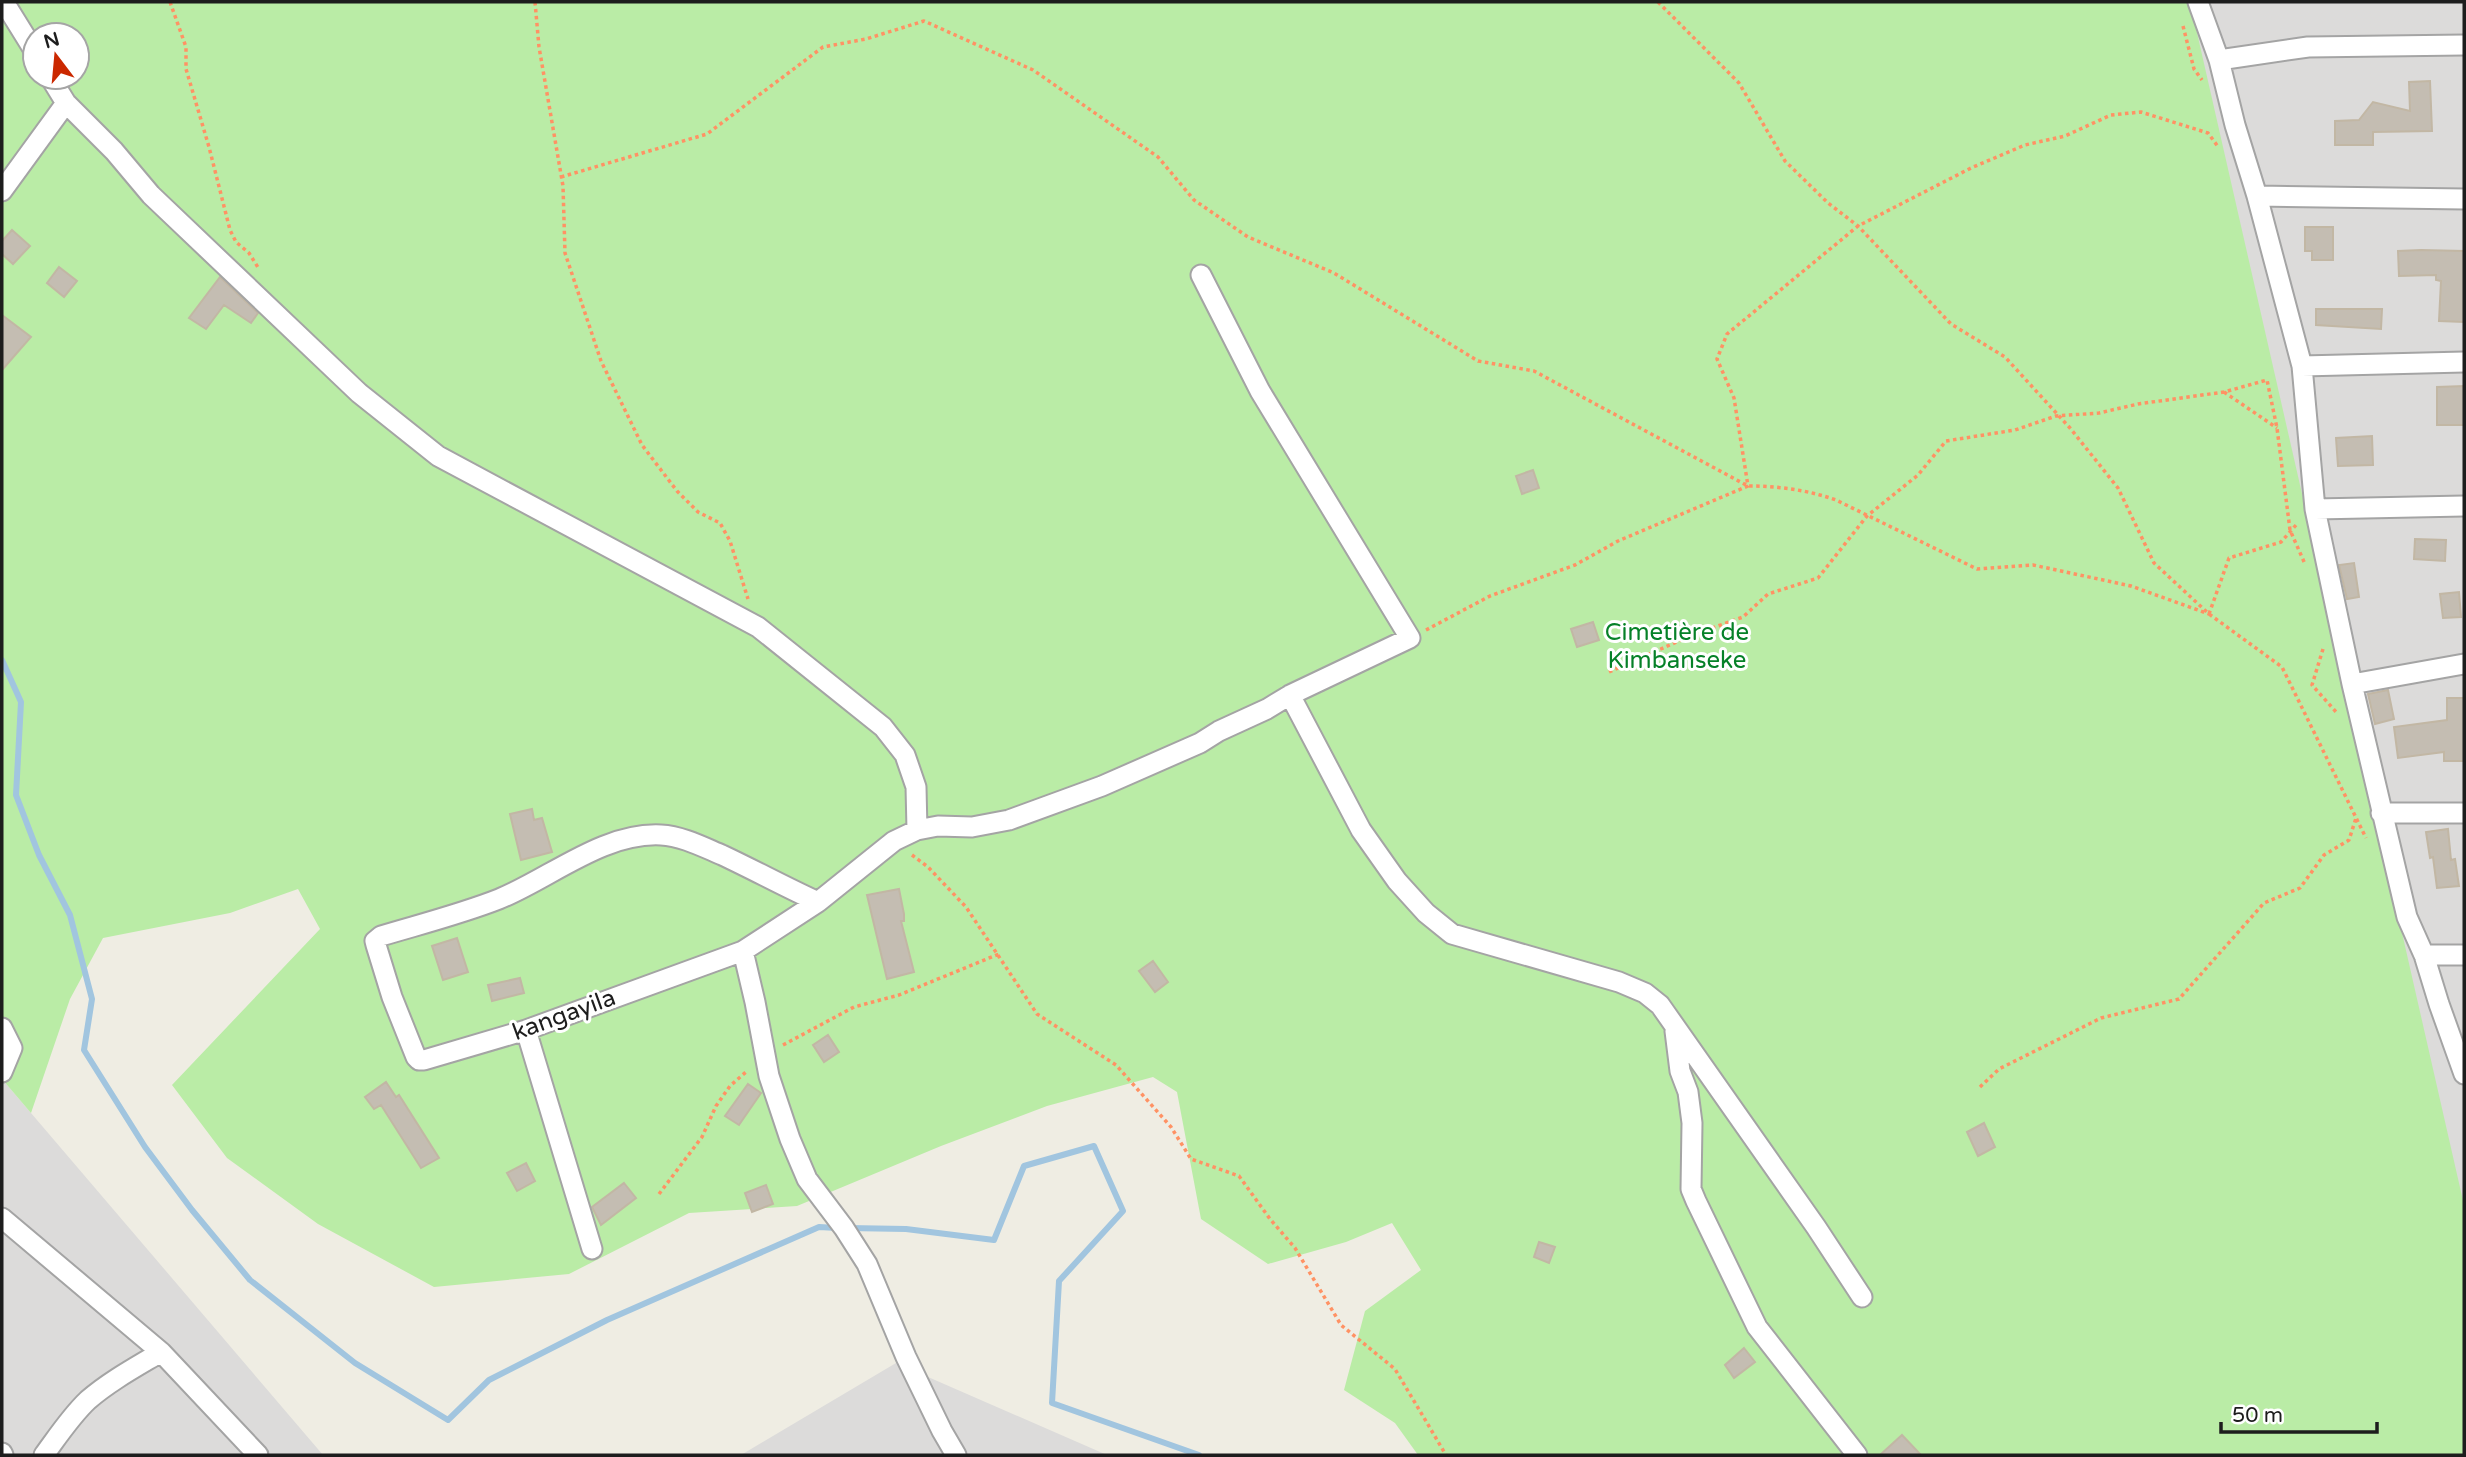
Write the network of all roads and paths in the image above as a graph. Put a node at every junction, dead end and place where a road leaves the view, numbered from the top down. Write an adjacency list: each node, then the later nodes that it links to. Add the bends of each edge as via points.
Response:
1 (4, 2): 6 (street)
2 (170, 2): 17 (path, via 186,47 186,69 230,230)
3 (535, 2): 12 (path)
4 (1658, 2): 16 (path, via 1739,83 1785,161)
5 (2198, 2): 8 (street)
6 (21, 29)
7 (2464, 45): 8 (street, via 2308,47)
8 (2219, 60): 14 (street)
9 (59, 91): 10 (street)
10 (66, 103): 13 (street); 30 (street, via 151,195 289,327 359,393 438,456)
11 (2224, 154): 16 (path, via 2208,133 2141,112 2111,115 2065,136 2025,145 1970,167)
12 (561, 177): 25 (path, via 707,134 823,47 925,21 1034,70 1158,157 1194,200 1248,237 1334,273 1478,361 1534,371); 30 (path, via 565,253 601,361 642,445 698,512 720,523)
13 (2, 191)
14 (2257, 196): 15 (street); 20 (street)
15 (2464, 199)
16 (1858, 226): 23 (path, via 1951,324 2005,357); 25 (path, via 1727,334 1717,359 1734,398)
17 (260, 270)
18 (1201, 275): 31 (street, via 1260,391)
19 (2464, 362): 20 (street)
20 (2302, 366): 27 (street)
21 (2267, 380): 22 (path)
22 (2224, 392): 23 (path); 24 (path)
23 (2056, 416): 28 (path, via 2015,429 1946,441 1919,475); 29 (path, via 2118,488 2154,563)
24 (2277, 428)
25 (1748, 486): 28 (path, via 1817,493); 31 (path, via 1618,541 1575,565 1490,596)
26 (2464, 506): 27 (street)
27 (2315, 509): 29 (path, via 2281,542 2229,558); 34 (street)
28 (1867, 516): 29 (path, via 1977,569 2033,565 2131,586); 33 (path, via 1818,578 1768,594 1743,617)
29 (2209, 614): 38 (path, via 2282,667)
30 (758, 627): 39 (street, via 883,727 905,755 916,787)
31 (1410, 638): 35 (street, kangayila)
32 (2464, 664): 34 (street)
33 (1609, 672)
34 (2352, 684): 36 (street)
35 (1290, 695): 39 (street, kangayila, via 1200,743 1009,820); 47 (street, via 1361,830 1426,913 1452,934 1645,993)
36 (2381, 813): 37 (street); 45 (street, via 2407,917)
37 (2464, 813)
38 (2356, 818): 41 (path); 53 (path, via 2349,840 2324,855 2300,888 2264,903 2179,999 2101,1018 2000,1069)
39 (917, 830): 40 (street, kangayila)
40 (894, 841): 42 (street, kangayila); 44 (path, via 928,867 966,907)
41 (2369, 843)
42 (818, 902): 43 (street, kangayila); 49 (street, kangayila, via 757,870 662,835 614,844 501,898 375,941 419,1060)
43 (743, 951): 49 (street, kangayila); 50 (street)
44 (999, 954): 50 (path, via 899,995 854,1007 789,1043); 62 (path, via 1037,1014 1116,1065 1171,1127 1191,1159 1240,1176 1295,1248 1341,1325 1395,1369)
45 (2424, 955): 46 (street); 52 (street)
46 (2464, 955)
47 (1674, 1026): 57 (street); 63 (street, via 1680,1071 1688,1091 1696,1202 1757,1327)
48 (2, 1028): 51 (street, via 12,1048)
49 (526, 1030): 56 (street)
50 (764, 1051): 54 (path, via 730,1086 702,1137); 61 (street, via 807,1179 867,1264 906,1357)
51 (2, 1072)
52 (2464, 1074)
53 (1980, 1087)
54 (659, 1194)
55 (2, 1218): 58 (street)
56 (592, 1249)
57 (1861, 1297)
58 (161, 1352): 59 (street, via 88,1400); 60 (street)
59 (44, 1455)
60 (258, 1455)
61 (956, 1455)
62 (1446, 1455)
63 (1857, 1455)

